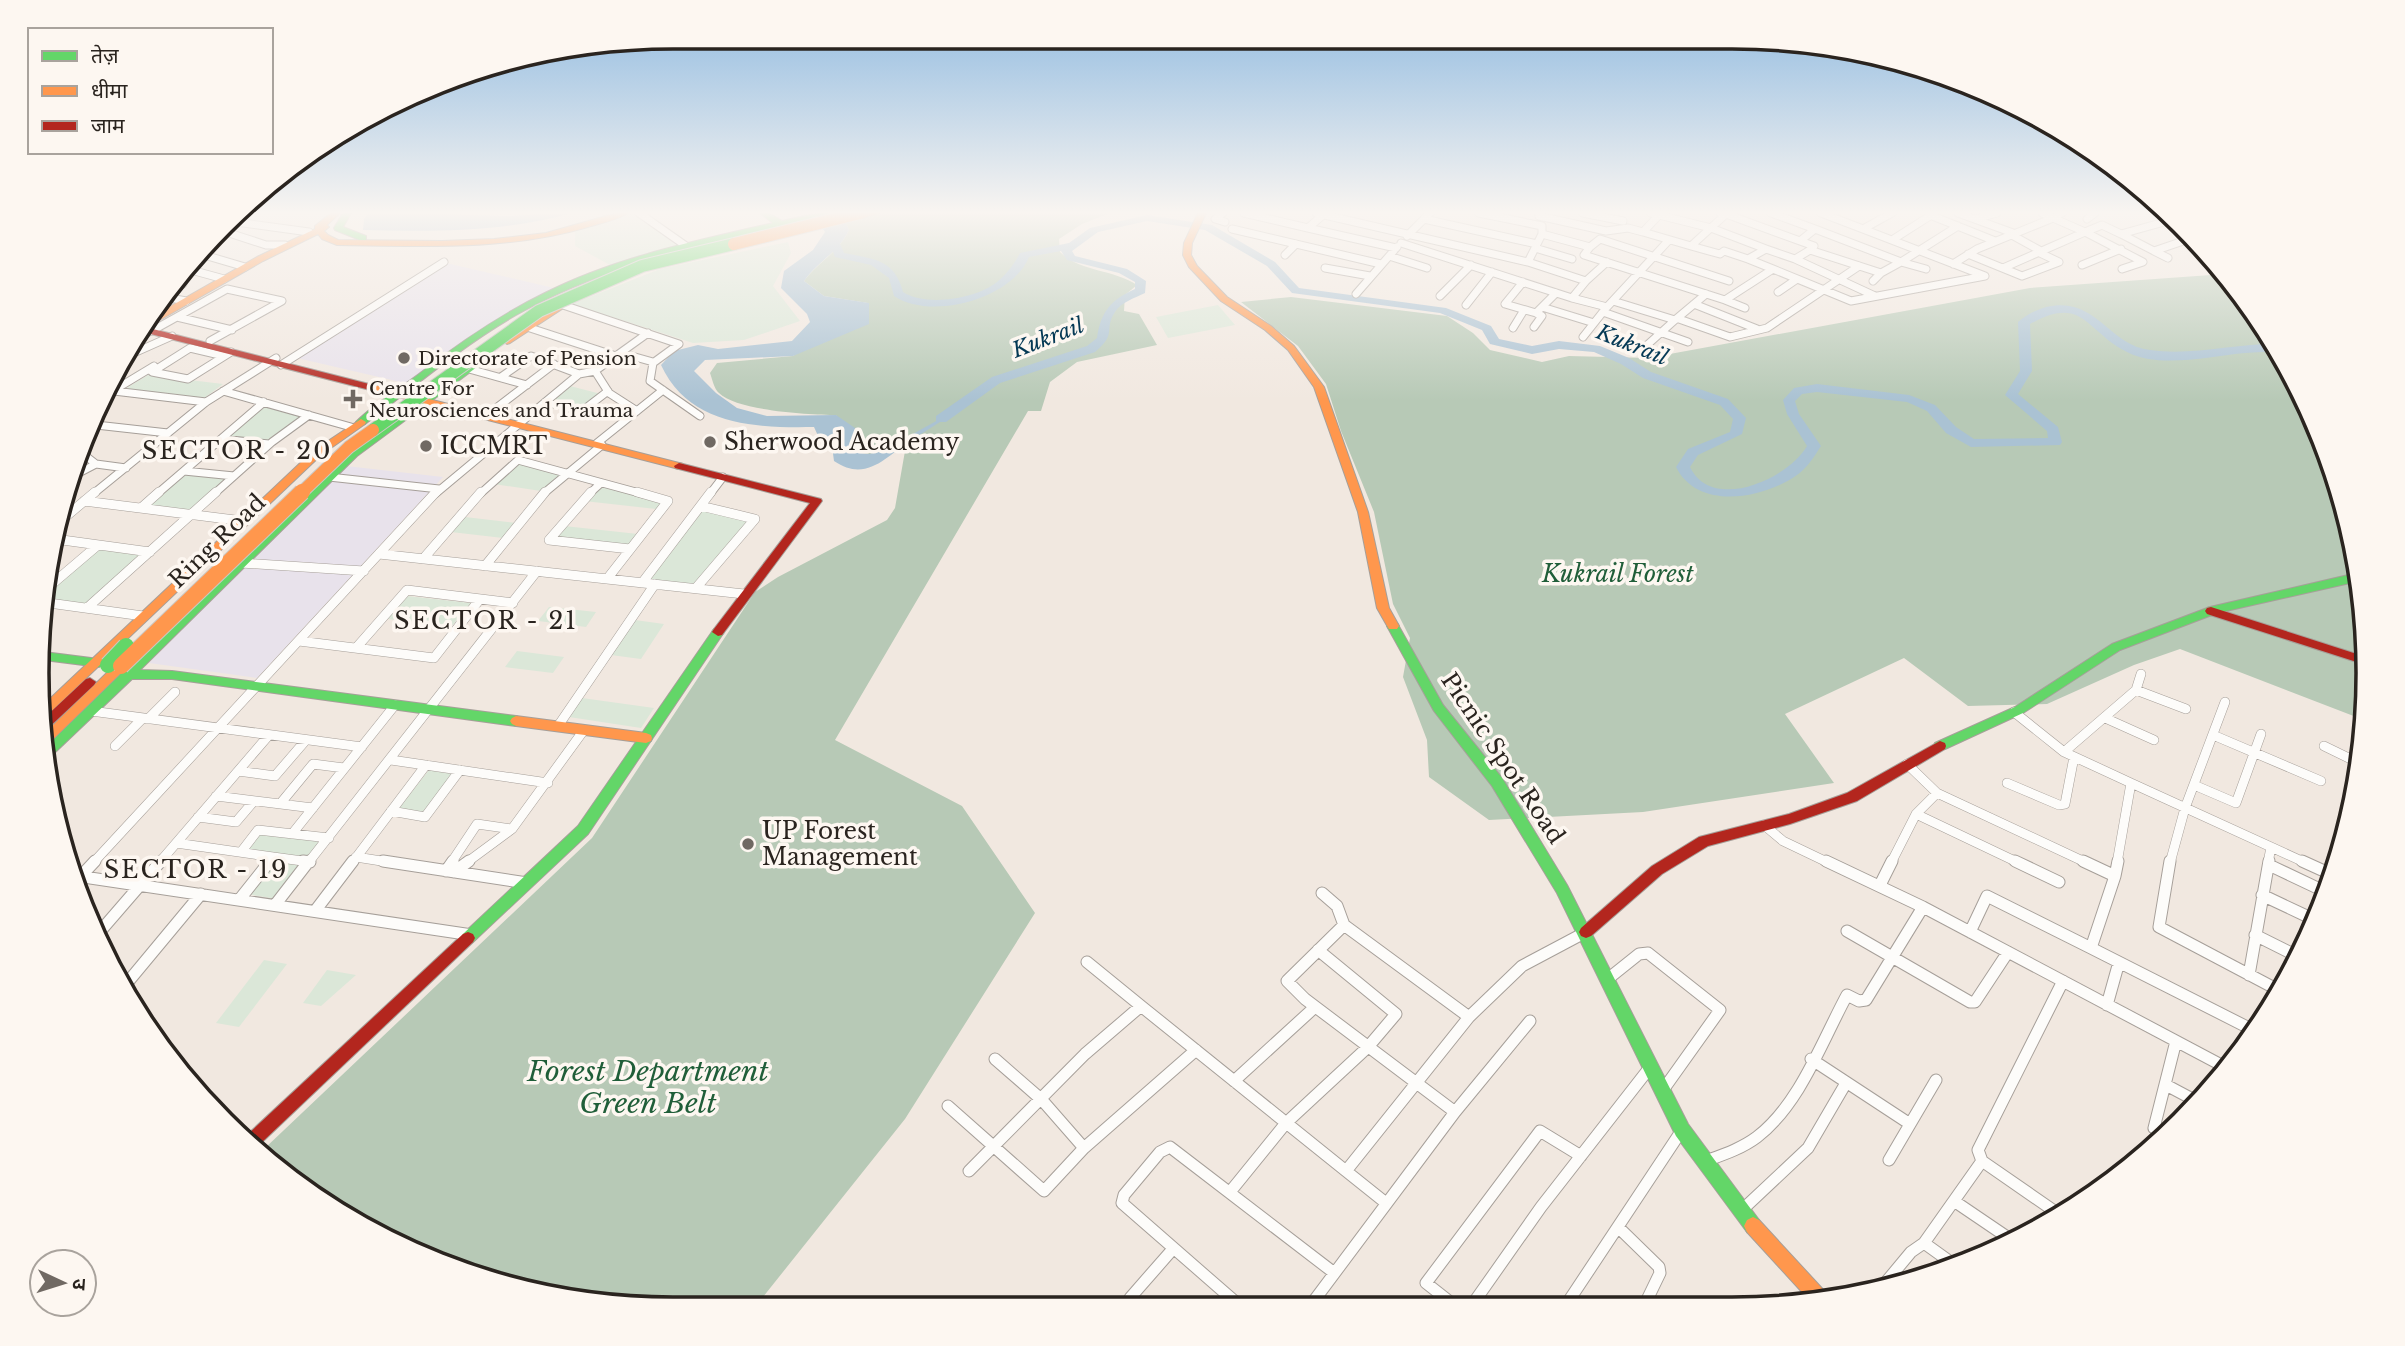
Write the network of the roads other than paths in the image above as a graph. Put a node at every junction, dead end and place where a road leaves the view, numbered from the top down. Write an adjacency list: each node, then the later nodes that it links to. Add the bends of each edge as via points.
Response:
1 (212, 276): 23 (street)
2 (230, 276): 23 (main road)
3 (421, 276): 72 (street)
4 (591, 276): 85 (main road, via 538,299)
5 (603, 276): 145 (main road, Ring Road, bridge, via 501,328 322,457)
6 (629, 276): 42 (main road)
7 (1202, 276): 229 (main road, Picnic Spot Road, via 1224,299 1291,348 1320,387 1363,512 1383,608 1438,708 1497,782)
8 (1370, 276): 34 (street)
9 (1460, 276): 35 (street)
10 (1489, 276): 43 (street)
11 (1504, 276): 29 (street)
12 (1571, 276): 26 (street)
13 (1592, 276): 26 (street)
14 (1634, 276): 45 (street)
15 (1653, 276): 33 (street)
16 (1714, 276): 27 (street)
17 (1764, 276): 39 (street)
18 (1789, 276): 24 (street)
19 (1831, 276): 25 (street)
20 (1846, 276): 25 (street)
21 (1878, 276): 28 (street)
22 (1985, 276): 36 (street)
23 (224, 279): 40 (main road)
24 (1797, 279): 30 (street); 31 (street)
25 (1840, 280): 30 (street); 36 (street)
26 (1586, 281): 37 (street)
27 (1729, 281)
28 (1873, 281)
29 (1523, 282): 32 (street); 47 (street, via 1505,304)
30 (1825, 291): 36 (street, via 1851,301); 57 (street, via 1767,328)
31 (1778, 292)
32 (1556, 293): 37 (street); 44 (street)
33 (1706, 293): 39 (street); 41 (street)
34 (1356, 294)
35 (1440, 296)
36 (1875, 296)
37 (1572, 298): 45 (street)
38 (174, 299): 40 (street)
39 (1725, 300): 46 (street)
40 (186, 301): 50 (main road)
41 (1694, 304): 51 (street); 57 (street)
42 (563, 305): 54 (main road); 62 (street)
43 (1466, 305)
44 (1542, 307): 48 (street); 52 (street)
45 (1608, 307): 51 (street); 52 (street); 61 (street)
46 (1745, 308)
47 (1524, 310): 48 (street); 56 (street)
48 (1536, 313): 55 (street, via 1542,316)
49 (177, 317): 53 (street); 59 (street); 59 (street, via 227,289 282,301)
50 (159, 319)
51 (1677, 319): 57 (street, via 1726,337); 61 (street)
52 (1594, 323): 64 (street)
53 (155, 325)
54 (527, 327): 71 (street); 75 (main road)
55 (1534, 327)
56 (1513, 328)
57 (1757, 329)
58 (151, 330): 66 (main road)
59 (232, 330): 66 (street)
60 (151, 331): 63 (main road)
61 (1661, 332): 67 (street); 68 (street)
62 (648, 333): 71 (street); 73 (street, via 679,344)
63 (172, 337): 65 (main road); 69 (street)
64 (1583, 337)
65 (191, 341): 70 (main road); 80 (street)
66 (210, 341): 72 (main road)
67 (1688, 342)
68 (1646, 346)
69 (139, 351)
70 (227, 354): 70 (street, via 188,379 152,372 190,348); 72 (main road)
71 (618, 354): 73 (street); 76 (street)
72 (279, 361): 82 (street); 85 (main road)
73 (653, 362): 81 (street, via 647,371 650,381)
74 (554, 364): 77 (street); 78 (street, via 531,356); 79 (street)
75 (469, 369): 78 (street); 85 (main road)
76 (595, 371): 77 (street); 83 (street)
77 (579, 374): 88 (street)
78 (500, 377): 79 (street)
79 (527, 384): 91 (street)
80 (118, 388)
81 (663, 390): 89 (street); 92 (street)
82 (223, 391): 86 (street); 87 (street)
83 (608, 391): 88 (street, via 582,411); 89 (street)
84 (116, 392): 86 (street)
85 (410, 395): 91 (main road); 95 (main road); 107 (main road)
86 (206, 402): 96 (street)
87 (264, 402): 90 (street); 97 (street)
88 (545, 402): 93 (street)
89 (637, 411): 99 (street)
90 (309, 415): 95 (street); 98 (street)
91 (487, 415): 93 (main road)
92 (700, 416)
93 (517, 423): 99 (main road); 110 (street)
94 (100, 425): 96 (street)
95 (351, 427): 116 (main road)
96 (168, 433): 102 (street)
97 (221, 439): 98 (street); 104 (street)
98 (269, 444): 106 (street)
99 (599, 444): 105 (street); 108 (main road)
100 (87, 457): 101 (street)
101 (96, 464): 102 (street); 103 (street)
102 (126, 468): 111 (street)
103 (82, 471)
104 (184, 471): 106 (street); 113 (street)
105 (568, 474): 109 (street); 122 (street, via 518,460 488,485); 124 (street, via 542,495)
106 (234, 476): 115 (street)
107 (329, 477): 110 (street); 123 (main road)
108 (723, 477): 112 (street); 133 (main road, via 817,501)
109 (601, 483): 119 (street, via 668,501); 119 (street, via 549,540)
110 (439, 489): 121 (street)
111 (84, 501): 113 (street); 114 (street)
112 (701, 506): 130 (street); 132 (street, via 755,519)
113 (141, 508): 115 (street)
114 (69, 513)
115 (191, 514): 116 (street); 120 (street)
116 (243, 521): 139 (main road)
117 (63, 540): 118 (street)
118 (98, 545): 120 (street); 129 (street)
119 (630, 550): 127 (street)
120 (150, 552): 137 (street)
121 (379, 554): 122 (street); 125 (street)
122 (423, 559): 124 (street)
123 (241, 563): 125 (street); 145 (main road)
124 (485, 566): 126 (street)
125 (364, 571): 140 (street)
126 (537, 571): 127 (street); 135 (street)
127 (607, 579): 130 (street)
128 (2349, 579): 138 (main road)
129 (56, 580)
130 (642, 583): 131 (street)
131 (655, 584): 132 (street); 160 (street)
132 (696, 588): 133 (street)
133 (744, 594): 167 (main road)
134 (480, 599): 135 (street); 141 (street, via 407,590); 141 (street, via 433,657)
135 (513, 603): 153 (street)
136 (53, 604): 137 (street)
137 (87, 608): 139 (street)
138 (2211, 611): 143 (main road); 156 (main road, via 2116,647)
139 (143, 616): 145 (main road)
140 (299, 641): 141 (street); 147 (street)
141 (356, 648)
142 (49, 657): 145 (main road)
143 (2356, 658)
144 (49, 664): 145 (main road)
145 (114, 669): 147 (main road); 152 (main road); 155 (main road); 159 (main road, Ring Road); 163 (main road, Ring Road)
146 (2141, 674): 148 (street)
147 (257, 687): 151 (main road); 161 (street)
148 (2136, 690): 154 (street); 157 (street)
149 (175, 692): 158 (street)
150 (2225, 702): 164 (street)
151 (395, 705): 153 (main road); 172 (street)
152 (50, 709)
153 (430, 709): 160 (main road); 177 (street)
154 (2186, 709)
155 (91, 711): 158 (street); 173 (main road)
156 (2014, 712): 175 (street); 178 (main road)
157 (2105, 718): 169 (street); 175 (street)
158 (145, 719): 161 (street); 170 (street)
159 (51, 721)
160 (558, 726): 162 (main road)
161 (218, 729): 166 (street); 210 (street)
162 (583, 730): 167 (main road); 184 (street)
163 (52, 734)
164 (2213, 734): 174 (street); 187 (street)
165 (2261, 734): 174 (street)
166 (269, 735): 168 (street); 182 (street)
167 (646, 738): 214 (main road, via 583,831)
168 (306, 740): 172 (street); 182 (street, via 275,776)
169 (2154, 740)
170 (115, 746)
171 (2324, 746): 176 (street)
172 (362, 747): 180 (street)
173 (53, 748)
174 (2254, 752): 183 (street); 187 (street, via 2236,803)
175 (2069, 754): 185 (street, via 2065,804); 186 (street)
176 (2350, 759)
177 (391, 760): 179 (street); 200 (street)
178 (1907, 764): 188 (street); 197 (main road, via 1852,797)
179 (426, 765): 181 (street); 194 (street)
180 (344, 768): 191 (street, via 313,764); 192 (street)
181 (460, 770): 184 (street); 194 (street, via 425,817)
182 (237, 771): 189 (street)
183 (2321, 781)
184 (548, 783): 198 (street)
185 (2007, 783)
186 (2132, 783): 193 (street); 211 (street)
187 (2194, 785): 193 (street)
188 (1937, 793): 195 (street); 211 (street)
189 (216, 796): 190 (street); 196 (street)
190 (254, 801): 191 (street); 196 (street, via 236,822)
191 (280, 804): 192 (street)
192 (313, 808): 199 (street)
193 (2185, 808): 202 (street); 240 (street, via 2171,854 2160,927)
194 (391, 811): 205 (street)
195 (1916, 814): 213 (street); 215 (street)
196 (198, 817): 201 (street)
197 (1764, 825): 215 (street, via 1783,841); 229 (main road, via 1704,841 1657,870)
198 (512, 829): 208 (street); 208 (street, via 477,824)
199 (292, 834): 200 (street); 203 (street, via 258,830)
200 (329, 838): 206 (street)
201 (176, 843): 203 (street); 216 (street)
202 (2271, 847): 207 (street); 209 (street)
203 (241, 852): 204 (street)
204 (273, 857): 206 (street); 221 (street)
205 (356, 857): 208 (street); 224 (street)
206 (310, 862): 222 (street)
207 (2269, 865): 217 (street); 220 (street)
208 (450, 871): 214 (street)
209 (2324, 871)
210 (81, 872)
211 (2115, 876): 233 (street)
212 (83, 877): 216 (street)
213 (2059, 882)
214 (527, 883): 231 (main road)
215 (1880, 884): 223 (street)
216 (140, 885): 219 (street); 227 (street)
217 (2318, 887)
218 (1322, 893): 226 (street, via 1337,906)
219 (201, 894): 221 (street); 242 (street)
220 (2262, 895): 225 (street); 232 (street)
221 (239, 900): 222 (street)
222 (275, 905): 224 (street)
223 (1923, 907): 230 (street); 237 (street)
224 (315, 911): 231 (street)
225 (2307, 916)
226 (1344, 925): 234 (street); 248 (street)
227 (103, 927)
228 (1847, 931): 237 (street)
229 (1586, 932): 241 (main road, Picnic Spot Road); 248 (street, via 1522,966)
230 (1970, 932): 233 (street, via 1987,896); 235 (street)
231 (472, 934): 272 (main road)
232 (2255, 935): 236 (street); 240 (street)
233 (2091, 948): 239 (street)
234 (1318, 950): 247 (street, via 1287,981); 252 (street, via 1396,1014)
235 (2007, 952): 237 (street, via 1975,1002); 243 (street)
236 (2290, 953)
237 (1892, 956): 255 (street, via 1866,1000 1847,995)
238 (1087, 962): 246 (street)
239 (2119, 962): 245 (street); 250 (street)
240 (2249, 975): 244 (street)
241 (1609, 978): 257 (main road, Picnic Spot Road); 263 (street, via 1639,954 1648,953 1720,1010)
242 (130, 980)
243 (2063, 981): 245 (street); 277 (street, via 1978,1150)
244 (2271, 986)
245 (2107, 1005): 251 (street)
246 (1141, 1006): 253 (street); 265 (street)
247 (1315, 1007): 252 (street); 259 (street)
248 (1469, 1017): 261 (street)
249 (1530, 1021): 267 (street)
250 (2246, 1027)
251 (2176, 1041): 256 (street); 262 (street)
252 (1368, 1047): 261 (street); 268 (street)
253 (1196, 1050): 259 (street); 274 (street)
254 (995, 1059): 265 (street)
255 (1811, 1059): 260 (street); 278 (street, via 1779,1116 1760,1135 1731,1153)
256 (2218, 1063)
257 (1651, 1066): 263 (main road, Picnic Spot Road); 275 (street)
258 (1936, 1080): 269 (street)
259 (1234, 1081): 268 (street)
260 (1846, 1083): 269 (street); 285 (street, via 1808,1148)
261 (1416, 1084): 267 (street); 280 (street)
262 (2166, 1085): 264 (street); 270 (street)
263 (1663, 1090): 271 (main road, Picnic Spot Road)
264 (2189, 1097)
265 (1042, 1100): 273 (street); 274 (street)
266 (948, 1105): 273 (street)
267 (1455, 1112): 283 (street)
268 (1286, 1123): 280 (street); 281 (street)
269 (1910, 1125): 276 (street)
270 (2157, 1129)
271 (1682, 1130): 278 (main road, Picnic Spot Road); 286 (street)
272 (256, 1137)
273 (995, 1146): 274 (street, via 1044,1191); 279 (street)
274 (1084, 1149)
275 (1581, 1156): 297 (street, via 1540,1131 1426,1283); 298 (street)
276 (1889, 1160)
277 (1982, 1161): 282 (street); 284 (street)
278 (1703, 1162): 285 (main road, Picnic Spot Road)
279 (969, 1171)
280 (1346, 1171): 283 (street)
281 (1230, 1192): 289 (street, via 1170,1147 1160,1152 1122,1203); 291 (street)
282 (1954, 1201): 287 (street); 288 (street)
283 (1386, 1203): 291 (street)
284 (2051, 1209)
285 (1742, 1210): 293 (main road, Picnic Spot Road)
286 (1619, 1228): 299 (street); 300 (street, via 1659,1267)
287 (2004, 1235)
288 (1924, 1243): 290 (street); 292 (street)
289 (1172, 1250): 294 (street); 295 (street)
290 (1946, 1259)
291 (1333, 1272): 296 (street)
292 (1892, 1276)
293 (1813, 1292)
294 (1131, 1297)
295 (1229, 1297)
296 (1316, 1297)
297 (1444, 1297)
298 (1478, 1297)
299 (1572, 1297)
300 (1648, 1297)

